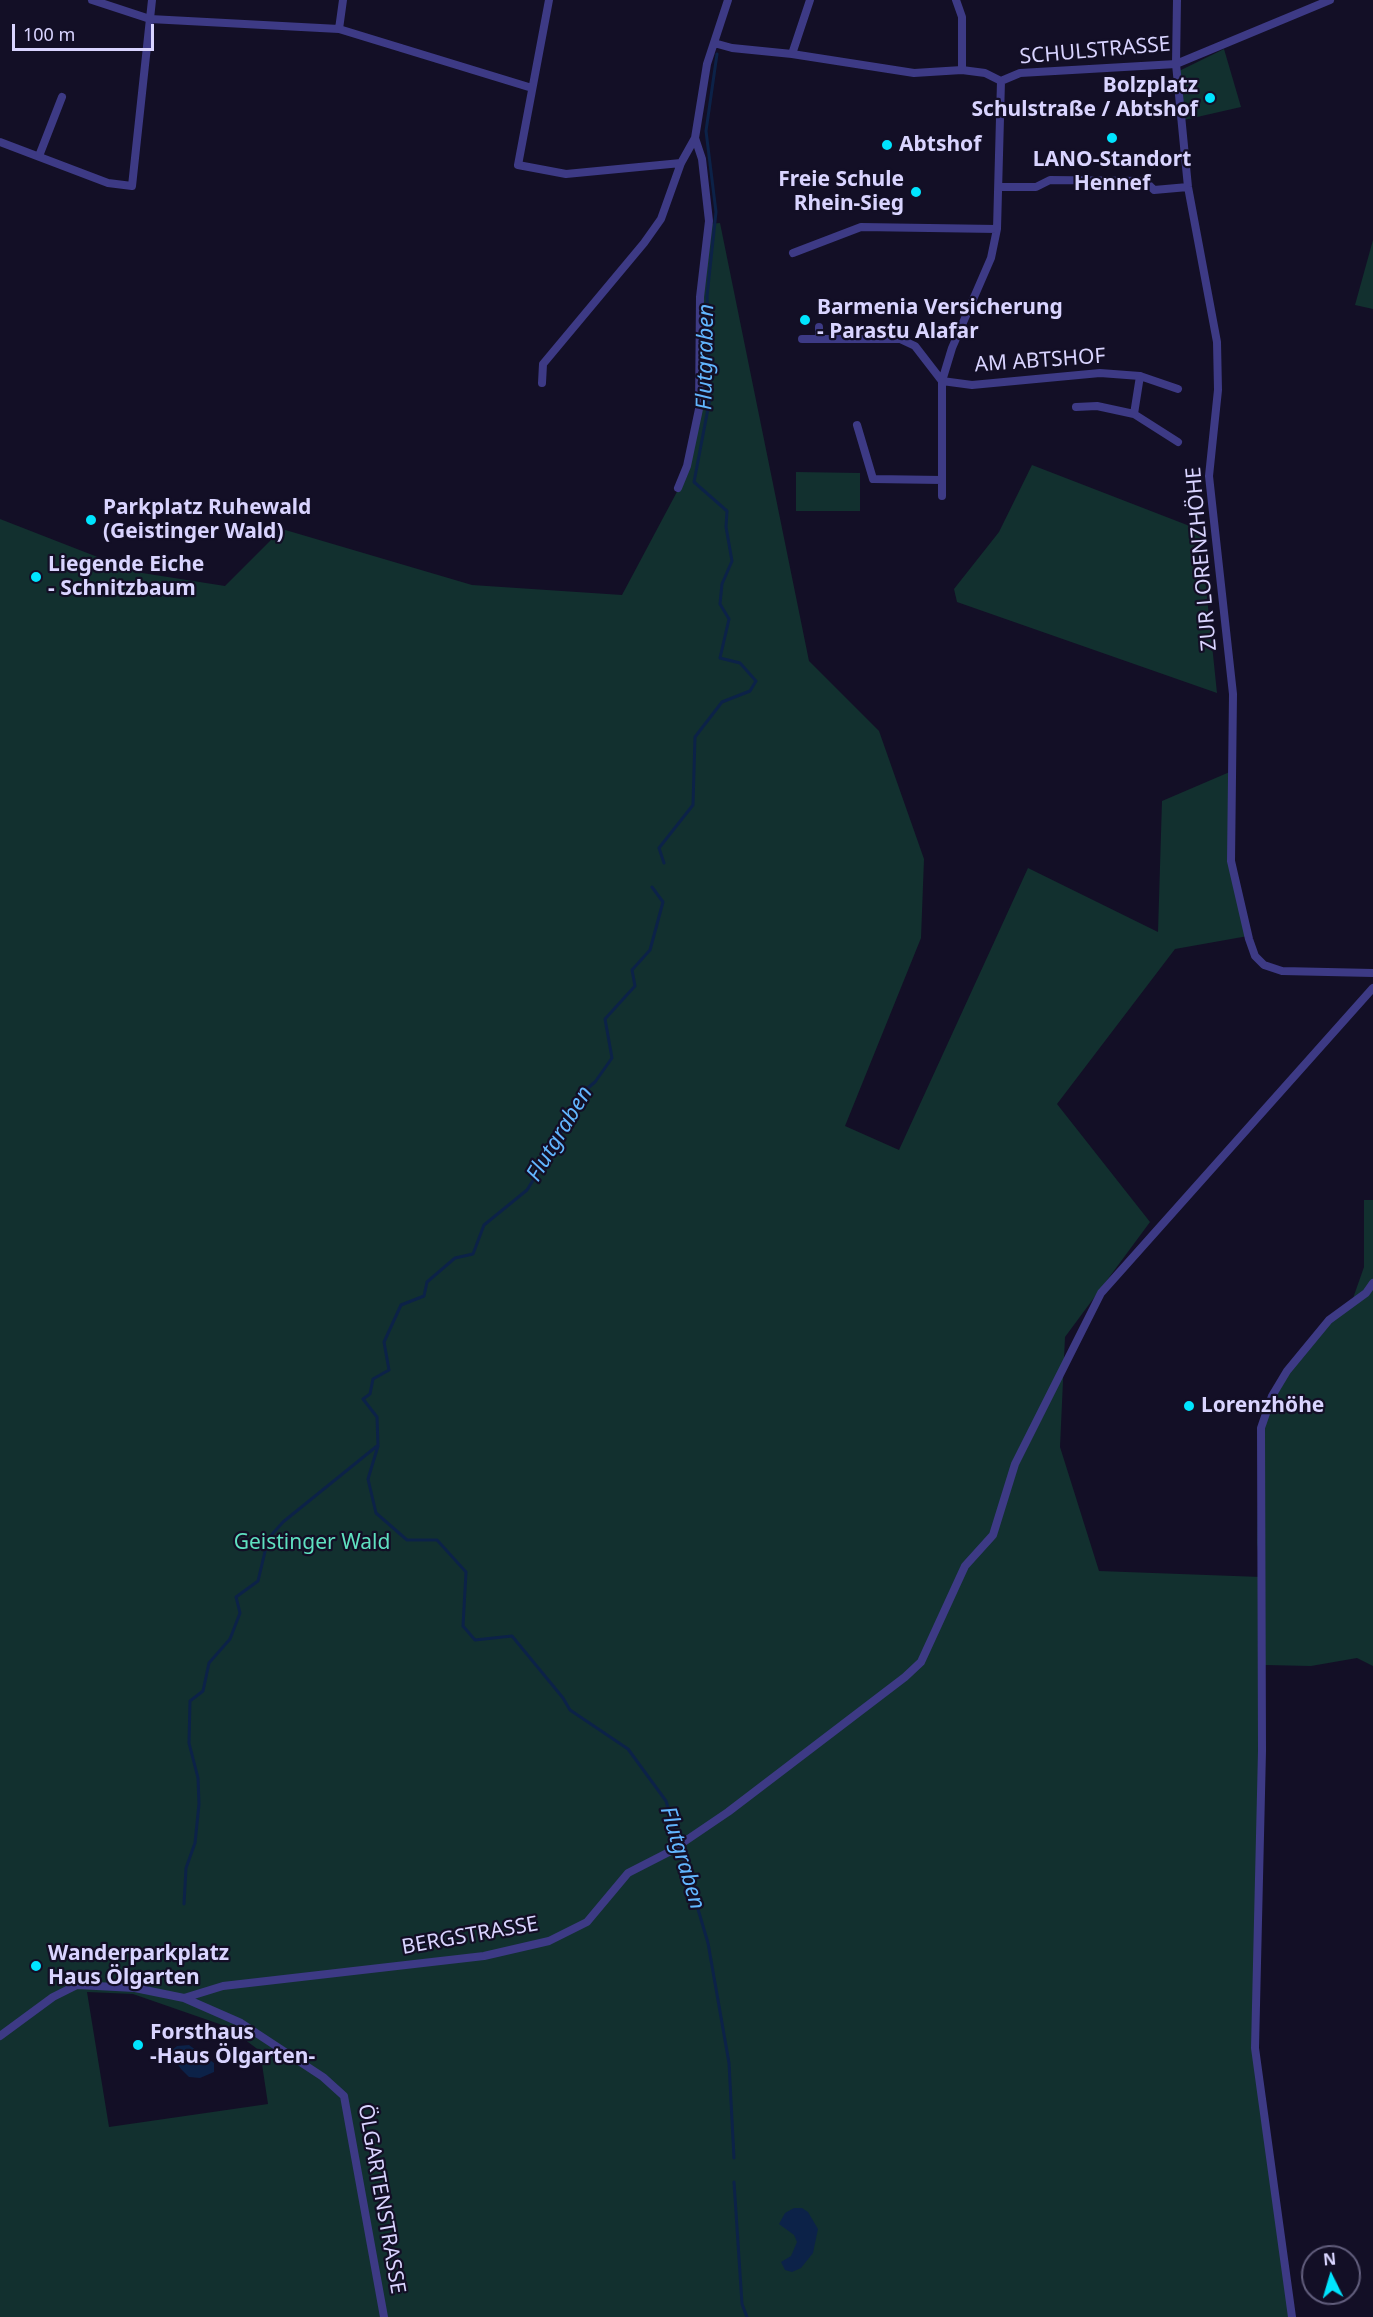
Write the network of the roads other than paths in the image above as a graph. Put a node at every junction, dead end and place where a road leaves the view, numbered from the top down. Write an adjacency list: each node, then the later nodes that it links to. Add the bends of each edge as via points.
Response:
1 (92, 0): 10 (street)
2 (152, 0): 10 (street)
3 (343, 0): 11 (street)
4 (549, 0): 17 (street)
5 (728, 0): 12 (street)
6 (810, 0): 13 (street)
7 (956, 0): 15 (street, via 962,17)
8 (1177, 0): 14 (street, ZUR LORENZHÖHE)
9 (1330, 0): 14 (street, SCHULSTRASSE)
10 (150, 19): 11 (street); 21 (street, via 132,186 108,183)
11 (339, 29): 17 (street)
12 (714, 43): 13 (street, SCHULSTRASSE); 19 (street, via 698,107)
13 (792, 54): 15 (street, SCHULSTRASSE, via 914,73)
14 (1176, 63): 16 (street, SCHULSTRASSE, via 1020,73); 24 (street, ZUR LORENZHÖHE)
15 (962, 70): 16 (street, SCHULSTRASSE, via 985,73)
16 (1001, 81): 23 (street, AM ABTSHOF)
17 (532, 88): 22 (street, via 518,165 566,174)
18 (62, 97): 21 (street)
19 (695, 138): 22 (street); 39 (street, via 702,159 709,221 700,297 699,409 687,466)
20 (0, 142): 21 (street)
21 (39, 156)
22 (681, 163): 32 (street, via 661,219 543,364)
23 (999, 187): 24 (street, via 1036,187 1050,180 1145,181 1154,190); 25 (street, AM ABTSHOF)
24 (1188, 188): 41 (street, ZUR LORENZHÖHE, via 1217,342 1218,390 1209,476 1233,694 1232,861 1249,939 1255,956 1264,965 1282,971)
25 (997, 229): 26 (street, via 861,227); 31 (street, AM ABTSHOF, via 991,258)
26 (793, 253)
27 (819, 327): 29 (street)
28 (802, 339): 29 (street)
29 (819, 339): 31 (street, via 900,339 915,346)
30 (1140, 376): 31 (street, AM ABTSHOF, via 1100,373 972,385); 33 (street, AM ABTSHOF); 35 (street)
31 (942, 381): 38 (street, AM ABTSHOF)
32 (542, 383)
33 (1178, 389)
34 (1076, 407): 35 (street, via 1097,406)
35 (1134, 414): 37 (street)
36 (856, 425): 38 (street, via 873,479)
37 (1178, 442)
38 (942, 480): 40 (street, AM ABTSHOF)
39 (678, 488)
40 (942, 495)
41 (1373, 973)
42 (1373, 988): 44 (street, BERGSTRASSE, via 1101,1293 1015,1464 993,1535 965,1566 921,1662 736,1806 669,1852 628,1873 587,1922 549,1941 484,1956 223,1986)
43 (1373, 1283): 47 (street, via 1366,1293 1329,1320 1287,1371 1260,1428 1262,1750 1255,2048)
44 (184, 1998): 45 (street, ÖLGARTENSTRASSE, via 135,1988 77,1985 53,1997); 46 (street, ÖLGARTENSTRASSE, via 241,2023 323,2077 344,2096)
45 (0, 2036)
46 (384, 2317)
47 (1292, 2317)

